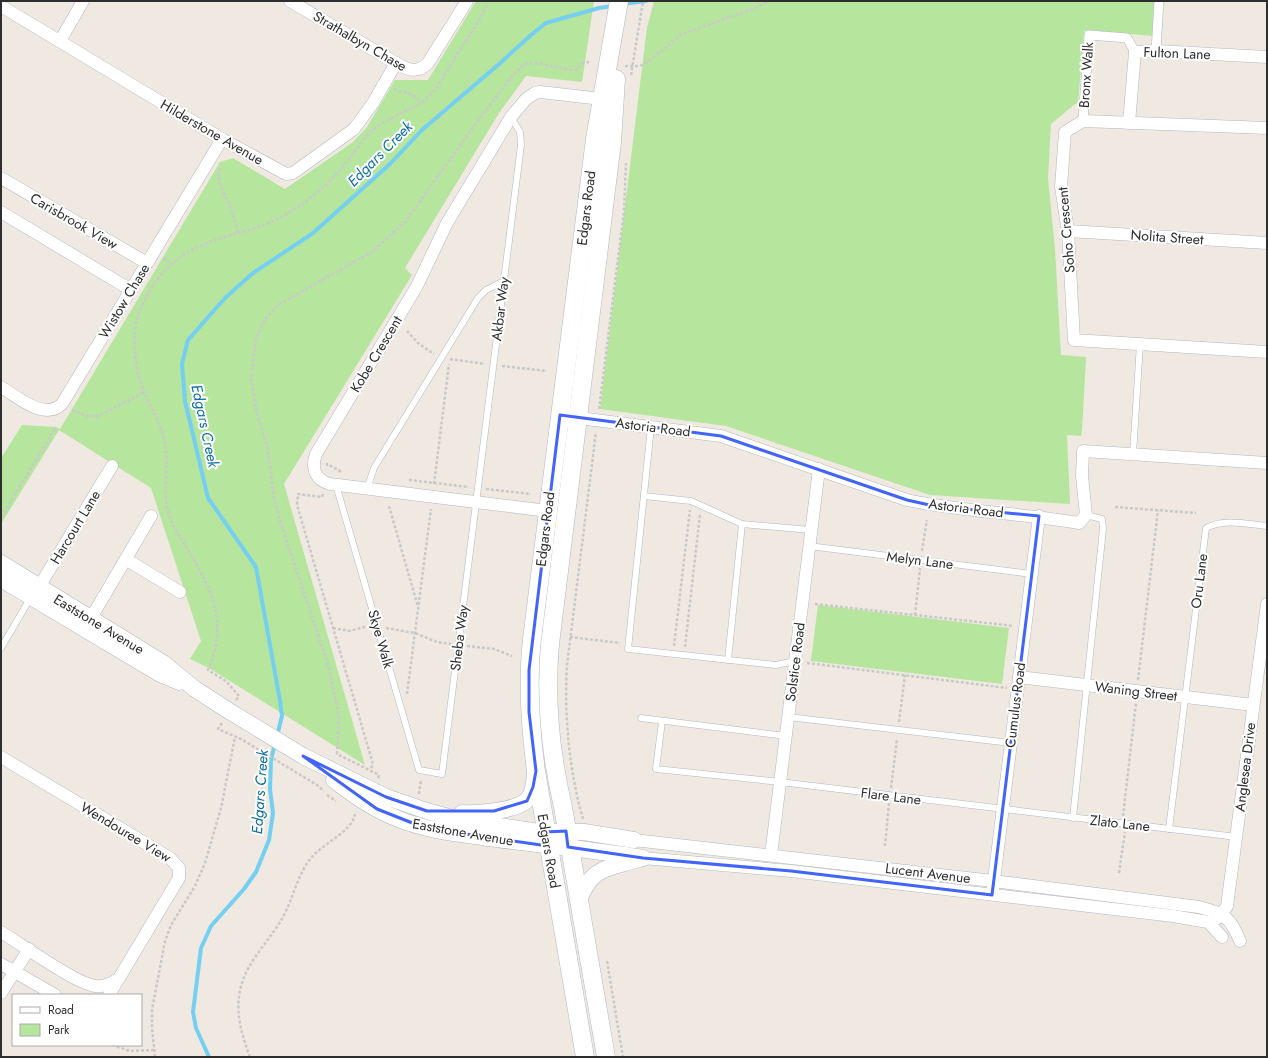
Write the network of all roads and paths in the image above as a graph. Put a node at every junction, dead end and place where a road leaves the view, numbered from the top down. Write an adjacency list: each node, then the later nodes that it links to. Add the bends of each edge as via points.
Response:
1 (83, 1): 12 (street)
2 (290, 1): 16 (street, Strathalbyn Chase)
3 (467, 1): 16 (street, Strathalbyn Chase, via 424,68 408,70)
4 (488, 1): 20 (path, via 438,87)
5 (619, 1): 11 (main road, Edgars Road)
6 (629, 1): 11 (main road, Edgars Road)
7 (643, 1): 11 (path)
8 (768, 1): 17 (path, via 753,9 682,34 640,66)
9 (1159, 1): 13 (street)
10 (3, 10): 12 (street, Hilderstone Avenue)
11 (624, 38): 17 (main road, Edgars Road); 19 (main road, Edgars Road)
12 (60, 41): 25 (street, Hilderstone Avenue)
13 (1156, 51): 14 (street, Fulton Lane); 15 (street, Fulton Lane)
14 (1134, 52): 22 (street, Bronx Walk, via 1127,38 1089,35); 23 (street, Fulton Lane)
15 (1267, 57)
16 (396, 63): 18 (street, Hilderstone Avenue)
17 (618, 65): 44 (main road, Edgars Road, via 612,142)
18 (383, 84): 20 (path, via 399,92 414,94); 25 (street, Hilderstone Avenue, via 354,129 289,174 280,172)
19 (602, 99): 21 (street, Kobe Crescent, via 535,93 526,99); 43 (main road, Edgars Road, via 594,139)
20 (420, 103): 30 (path, via 375,128 332,180 308,202 281,218)
21 (511, 117): 33 (lane, Akbar Way, via 520,132 522,145); 51 (street, Kobe Crescent, via 447,223 417,286 316,454 313,461 315,474 324,482)
22 (1083, 121): 23 (street); 29 (street, Soho Crescent, via 1065,132 1061,187)
23 (1129, 124): 24 (street)
24 (1267, 128)
25 (222, 139): 26 (street, Wistow Chase)
26 (213, 154): 30 (path, via 223,160 219,180); 32 (street, Wistow Chase)
27 (1, 178): 32 (street, Carisbrook View)
28 (1, 212): 34 (street, Carisbrook View)
29 (1068, 231): 31 (street, Nolita Street); 36 (street, Soho Crescent, via 1074,340)
30 (238, 233): 41 (path, via 184,253 160,274 147,294 138,315 135,346 136,362)
31 (1267, 243)
32 (147, 264): 34 (street, Wistow Chase)
33 (504, 281): 38 (lane, via 486,290 478,298); 55 (lane, Akbar Way)
34 (130, 290): 42 (street, Wistow Chase)
35 (407, 331): 38 (path, via 418,344)
36 (1140, 344): 37 (street, Soho Crescent); 47 (lane)
37 (1267, 352)
38 (441, 358): 39 (path); 52 (lane, via 374,468)
39 (449, 363)
40 (1, 387): 42 (street, via 41,409 55,409)
41 (145, 392): 42 (path, via 94,417 78,413); 103 (path, via 163,432 168,513 183,544 200,570 216,607 218,641 208,670 226,681 239,696)
42 (62, 404)
43 (560, 415): 44 (street, Astoria Road); 60 (main road, Edgars Road)
44 (578, 418): 46 (street, Astoria Road); 129 (main road, Edgars Road, via 550,644 547,688 551,745)
45 (56, 427): 65 (path)
46 (651, 427): 50 (street, Astoria Road, via 721,436); 53 (lane)
47 (1134, 454): 48 (street); 62 (street, via 1083,451 1082,476)
48 (1267, 463)
49 (112, 466): 76 (street, Harcourt Lane)
50 (819, 469): 64 (street, Astoria Road, via 907,500 934,506); 69 (street, Solstice Road)
51 (336, 485): 52 (street, Kobe Crescent); 83 (lane, Skye Walk)
52 (367, 489): 55 (street, Kobe Crescent)
53 (644, 496): 54 (lane); 88 (lane)
54 (691, 501): 57 (lane); 90 (path)
55 (476, 503): 60 (street, Kobe Crescent); 87 (lane, Sheba Way)
56 (389, 506): 80 (path)
57 (701, 506): 67 (lane); 91 (path)
58 (1115, 507): 59 (path)
59 (1158, 510): 61 (path); 100 (path)
60 (548, 511): 116 (main road, Edgars Road, via 528,676)
61 (1196, 513)
62 (1086, 515): 64 (street, Astoria Road, via 1079,523); 97 (lane, via 1102,519 1104,529)
63 (151, 516): 71 (street)
64 (1039, 516): 74 (street, Cumulus Road)
65 (1, 517)
66 (926, 520): 72 (path)
67 (742, 524): 69 (lane); 93 (lane)
68 (1267, 526): 101 (lane, Oru Lane, via 1215,522 1206,528)
69 (811, 530): 70 (street, Solstice Road)
70 (809, 546): 72 (lane, Melyn Lane); 78 (street, Solstice Road)
71 (127, 560): 77 (street); 82 (street)
72 (921, 560): 74 (lane, Melyn Lane); 81 (path)
73 (1, 563): 76 (street, Eaststone Avenue)
74 (1032, 574): 85 (street, Cumulus Road)
75 (1, 578): 76 (street, Eaststone Avenue)
76 (35, 592): 82 (street, Eaststone Avenue); 89 (lane); 98 (street, Eaststone Avenue, via 160,674)
77 (180, 592)
78 (802, 602): 81 (path); 94 (street, Solstice Road)
79 (1267, 604): 102 (street, Anglesea Drive)
80 (418, 608)
81 (915, 615): 85 (path)
82 (92, 618): 98 (street, Eaststone Avenue, via 163,662)
83 (377, 626): 84 (path, via 349,631); 87 (path); 115 (lane, Skye Walk, via 419,770)
84 (333, 628)
85 (1025, 628): 96 (street, Cumulus Road)
86 (570, 637): 88 (path)
87 (458, 645): 92 (path, via 494,649); 115 (lane, Sheba Way, via 442,774)
88 (628, 647): 90 (lane)
89 (1, 648)
90 (673, 654): 91 (lane)
91 (684, 655): 93 (lane)
92 (512, 656)
93 (728, 660): 94 (lane, via 776,665)
94 (795, 661): 95 (path); 104 (street, Solstice Road)
95 (905, 675): 99 (path); 107 (path)
96 (1019, 677): 97 (street, Waning Street); 99 (street, Cumulus Road)
97 (1086, 685): 100 (street, Waning Street); 124 (lane)
98 (195, 689): 103 (street, Eaststone Avenue)
99 (1017, 689): 110 (street, Cumulus Road)
100 (1137, 691): 101 (street, Waning Street); 125 (path)
101 (1185, 697): 102 (street, Waning Street); 126 (lane, Oru Lane)
102 (1253, 705): 127 (street, Anglesea Drive)
103 (229, 711): 109 (path, via 218,730); 112 (street, Eaststone Avenue)
104 (788, 717): 107 (lane); 108 (street, Solstice Road)
105 (641, 718): 106 (lane)
106 (662, 721): 108 (lane); 117 (lane, Flare Lane, via 656,769)
107 (898, 730): 110 (lane); 119 (path)
108 (786, 736): 117 (street, Solstice Road)
109 (236, 737): 120 (path, via 317,785); 152 (path, via 221,808 205,863 164,941 152,1010)
110 (1011, 743): 122 (street, Cumulus Road)
111 (337, 754): 114 (path)
112 (303, 756): 123 (street, Eaststone Avenue, via 386,797); 128 (street, Eaststone Avenue, via 364,802 410,824 448,832)
113 (1, 757): 147 (street, Wendouree View, via 170,858 179,868 179,878)
114 (370, 770)
115 (422, 771): 118 (path)
116 (536, 771): 123 (street, via 532,793 520,804 494,811); 128 (main road, Edgars Road)
117 (780, 782): 119 (lane, Flare Lane); 132 (street, Solstice Road)
118 (419, 794)
119 (890, 796): 122 (lane, Flare Lane); 131 (path)
120 (338, 802)
121 (350, 810): 154 (path, via 356,814 348,827 321,847 305,867 285,914 275,932 255,956 242,982 237,1008 238,1021)
122 (1002, 810): 124 (lane, Zlato Lane); 135 (street, Cumulus Road)
123 (427, 812): 128 (street, Eaststone Avenue)
124 (1073, 818): 125 (lane, Zlato Lane)
125 (1122, 823): 126 (lane, Zlato Lane); 134 (path, via 1125,831)
126 (1169, 829): 127 (lane, Zlato Lane)
127 (1237, 837): 138 (street, Anglesea Drive, via 1227,906)
128 (547, 839): 129 (street, Eaststone Avenue); 155 (main road, Edgars Road)
129 (567, 839): 130 (street, Eaststone Avenue); 133 (street, Eaststone Avenue); 137 (main road, Edgars Road)
130 (634, 840): 132 (street, Lucent Avenue)
131 (885, 846)
132 (771, 855): 135 (street, Lucent Avenue)
133 (643, 858): 136 (street, Lucent Avenue, via 791,871); 137 (street, via 596,873 584,886)
134 (1119, 873)
135 (994, 881): 136 (street, Cumulus Road); 138 (street, Lucent Avenue, via 1199,907)
136 (992, 895): 139 (street, Lucent Avenue, via 1173,916 1208,922)
137 (579, 900): 156 (main road, Edgars Road)
138 (1222, 913): 139 (street, Anglesea Drive); 142 (street, via 1234,927)
139 (1213, 926): 141 (street)
140 (1, 932): 143 (street)
141 (1222, 938)
142 (1240, 941)
143 (29, 949): 146 (street); 147 (street, via 92,986 106,986)
144 (606, 957): 157 (path)
145 (1, 964): 146 (street)
146 (14, 972): 148 (street); 149 (street)
147 (118, 979): 150 (street, Wendouree View)
148 (1, 993)
149 (53, 994)
150 (110, 994)
151 (115, 1046): 152 (path, via 130,1051)
152 (154, 1050): 153 (path)
153 (155, 1057)
154 (250, 1057)
155 (585, 1057)
156 (606, 1057)
157 (623, 1057)

